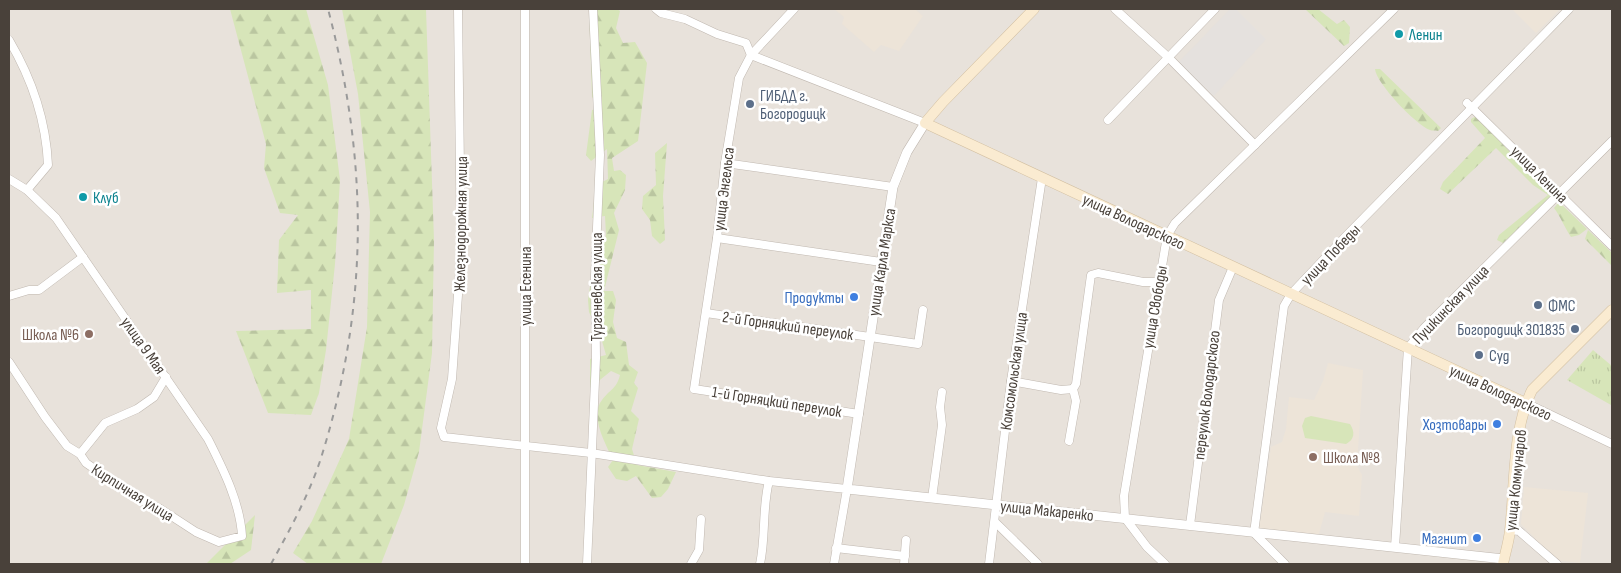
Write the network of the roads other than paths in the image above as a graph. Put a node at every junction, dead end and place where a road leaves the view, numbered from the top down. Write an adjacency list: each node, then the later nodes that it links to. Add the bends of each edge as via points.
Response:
1 (458, 9): 48 (street, Железнодорожная улица, via 461,253 452,379 441,428)
2 (524, 9): 51 (street, улица Есенина)
3 (593, 9): 52 (street, Тургеневская улица, via 600,155)
4 (656, 9): 11 (street, улица Володарского, via 661,13)
5 (794, 9): 13 (street, улица Энгельса)
6 (1034, 9): 17 (main road, улица Карла Маркса, via 943,102)
7 (1115, 9): 14 (street)
8 (1215, 9): 14 (street)
9 (1394, 9): 19 (street, улица Свободы)
10 (1569, 9): 15 (street, улица Победы)
11 (677, 12): 13 (street, улица Володарского, via 717,34 746,43)
12 (9, 40): 24 (street, via 34,90 46,135 48,165)
13 (751, 55): 17 (street, улица Володарского); 20 (street, улица Энгельса, via 739,78)
14 (1168, 58): 16 (street); 19 (street)
15 (1470, 105): 25 (street, улица Ленина); 33 (street, улица Победы)
16 (1108, 120)
17 (926, 124): 21 (main road, улица Володарского); 23 (street, улица Карла Маркса, via 907,152)
18 (1612, 141): 25 (street, Пушкинская улица)
19 (1255, 145): 26 (street, улица Свободы, via 1175,223)
20 (725, 163): 23 (street); 27 (street, улица Энгельса)
21 (1042, 178): 26 (main road, улица Володарского); 42 (street, Комсомольская улица)
22 (9, 179): 24 (street, улица 9 Мая)
23 (893, 187): 30 (street, улица Карла Маркса)
24 (27, 190): 29 (street, улица 9 Мая, via 56,218)
25 (1559, 194): 28 (street, улица Ленина); 39 (street, Пушкинская улица, via 1424,328)
26 (1167, 236): 31 (main road, улица Володарского); 32 (street, улица Свободы)
27 (717, 238): 30 (street); 37 (street, улица Энгельса)
28 (1612, 246)
29 (83, 257): 34 (street, via 39,290); 41 (street, улица 9 Мая)
30 (881, 262): 38 (street, улица Карла Маркса)
31 (1233, 267): 33 (main road, улица Володарского); 61 (street, переулок Володарского, via 1219,300)
32 (1158, 282): 44 (street, via 1098,273 1091,275 1076,384); 58 (street, улица Свободы, via 1124,496)
33 (1291, 294): 39 (main road, улица Володарского); 63 (street, улица Победы, via 1284,306)
34 (9, 296)
35 (923, 310): 38 (street, 2-й Горняцкий переулок, via 918,344)
36 (1612, 310): 46 (main road, улица Коммунаров, via 1532,390)
37 (706, 313): 38 (street, 2-й Горняцкий переулок); 43 (street, улица Энгельса)
38 (870, 336): 47 (street, улица Карла Маркса)
39 (1408, 348): 46 (main road, улица Володарского); 66 (street, Пушкинская улица)
40 (9, 362): 53 (street, Кирпичная улица, via 67,446)
41 (166, 377): 53 (street, via 154,397 137,409 104,423); 64 (street, улица 9 Мая, via 208,439 223,468 241,522)
42 (1011, 381): 44 (street); 57 (street, Комсомольская улица)
43 (694, 389): 47 (street, 1-й Горняцкий переулок)
44 (1072, 389): 49 (street, via 1076,401)
45 (942, 392): 56 (street, via 942,425)
46 (1526, 403): 50 (street, улица Володарского); 62 (main road, улица Коммунаров, via 1519,432)
47 (859, 414): 55 (street, улица Карла Маркса)
48 (444, 437): 51 (street, улица Макаренко)
49 (1070, 441)
50 (1612, 444)
51 (525, 446): 52 (street, улица Макаренко); 70 (street, улица Есенина)
52 (591, 453): 54 (street, улица Макаренко); 71 (street, Тургеневская улица)
53 (80, 454): 64 (street, Кирпичная улица, via 86,463 137,498 196,532 218,542)
54 (769, 481): 55 (street, улица Макаренко); 73 (street, via 764,500)
55 (847, 488): 56 (street, улица Макаренко); 67 (street, улица Карла Маркса)
56 (932, 498): 57 (street, улица Макаренко)
57 (996, 504): 58 (street, улица Макаренко); 60 (street, Комсомольская улица)
58 (1125, 518): 61 (street, улица Макаренко); 77 (street, via 1146,547)
59 (701, 519): 72 (street, via 699,550)
60 (995, 522): 75 (street, Комсомольская улица); 76 (street)
61 (1190, 525): 63 (street, улица Макаренко)
62 (1510, 530): 69 (main road, улица Коммунаров); 79 (street, via 1519,531)
63 (1254, 533): 66 (street, улица Макаренко); 78 (street)
64 (242, 536)
65 (906, 540): 68 (street)
66 (1395, 547): 69 (street, улица Макаренко)
67 (836, 548): 68 (street); 74 (street, улица Карла Маркса)
68 (905, 560)
69 (1504, 562)
70 (525, 564)
71 (587, 564)
72 (691, 564)
73 (760, 564)
74 (834, 564)
75 (989, 564)
76 (1038, 564)
77 (1165, 564)
78 (1285, 564)
79 (1557, 564)

